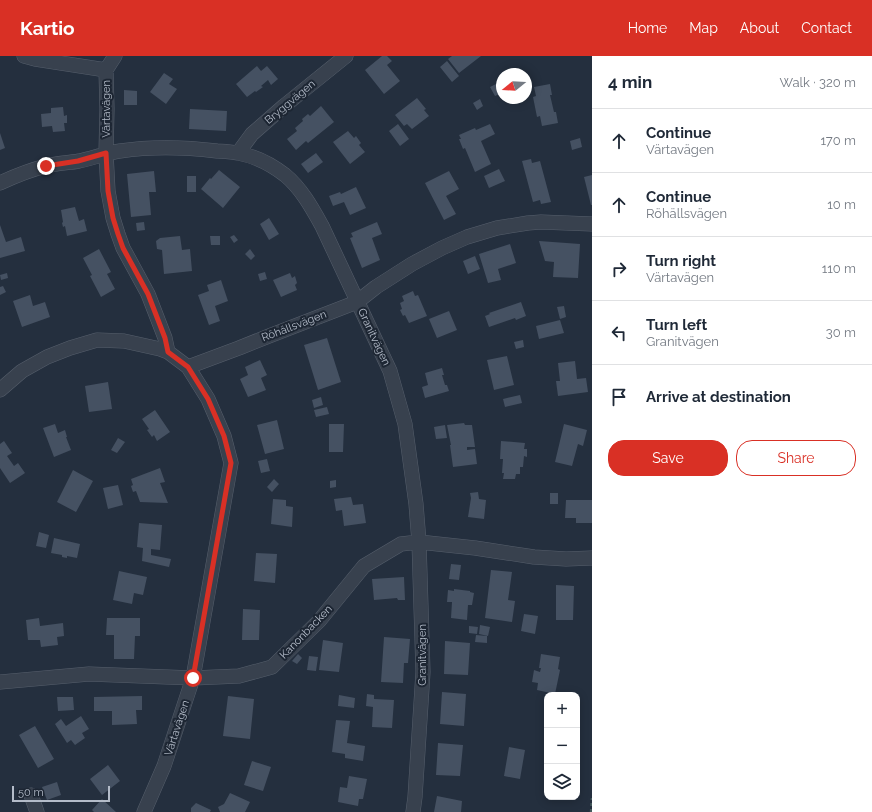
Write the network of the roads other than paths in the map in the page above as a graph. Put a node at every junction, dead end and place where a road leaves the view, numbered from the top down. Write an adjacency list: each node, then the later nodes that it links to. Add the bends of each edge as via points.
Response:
1 (24, 56): 4 (street, Värtavägen)
2 (115, 56): 4 (street, Värtavägen)
3 (346, 56): 6 (street, Bryggvägen, via 252,134)
4 (106, 70): 5 (street, Värtavägen)
5 (106, 153): 6 (street, Granitvägen, via 183,147); 7 (street, Granitvägen, via 46,166); 10 (street, Värtavägen, via 108,191 113,218 123,248 148,294)
6 (238, 153): 9 (street, Granitvägen, via 270,166 285,175 297,187 322,226)
7 (0, 183)
8 (592, 224): 9 (street, Röhällsvägen, via 528,223 497,228 467,237 412,264)
9 (357, 302): 11 (street, Röhällsvägen); 13 (street, Granitvägen, via 390,371 405,424)
10 (168, 352): 11 (street); 12 (street, via 124,341 97,340 47,357 22,371)
11 (188, 367): 15 (street, Värtavägen, via 208,399 224,436 231,463)
12 (0, 390)
13 (419, 542): 14 (street, Kanonbacken, via 534,557); 15 (street, Kanonbacken, via 401,544 364,566 319,621 272,667 239,676); 20 (street, Granitvägen, via 423,672)
14 (592, 558)
15 (193, 678): 16 (street, Kanonbacken, via 89,674); 19 (street, Värtavägen, via 164,766)
16 (0, 682)
17 (31, 795): 18 (street)
18 (37, 812)
19 (144, 812)
20 (413, 812)

